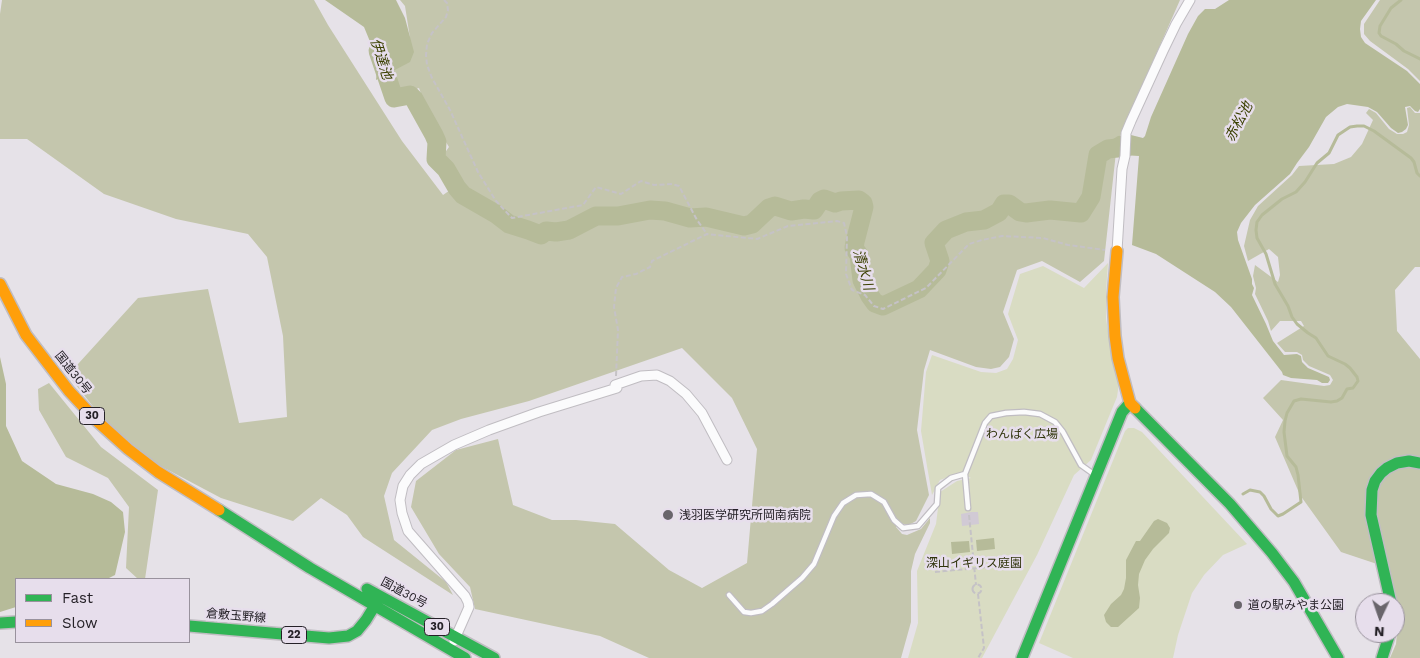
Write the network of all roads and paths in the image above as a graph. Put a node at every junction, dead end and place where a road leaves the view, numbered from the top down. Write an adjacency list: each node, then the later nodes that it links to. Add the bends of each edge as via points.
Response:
1 (444, 0): 3 (path, via 448,10 427,44 427,66 478,172 496,201 512,218 583,205 596,187 621,194 641,181 679,186)
2 (1190, 0): 4 (street, via 1167,42 1126,133)
3 (707, 234): 4 (path, via 757,239 788,226 837,220 844,223 847,236 846,274 852,290 865,295 874,306 883,309 926,288 969,244 982,240 1002,236 1043,238 1068,245); 6 (path, via 652,260 650,267 622,277 616,288 614,307 618,330)
4 (1117, 251): 7 (main road, via 1113,297 1115,336)
5 (0, 284): 20 (main road, 国道30号 / 30, via 26,334 69,391 128,449 158,472 310,568)
6 (615, 385): 8 (street, via 641,376 657,375 670,381 702,413); 24 (street, via 617,388 539,412 454,445 410,474 400,500 408,531 468,602 469,607)
7 (1130, 403): 11 (main road, via 1122,412); 31 (main road, via 1230,504 1272,553 1294,582)
8 (727, 460)
9 (1420, 463): 17 (main road, via 1409,461 1387,468 1380,473 1372,490 1371,515)
10 (965, 474): 11 (lane, via 985,423 991,416 1024,412 1040,414 1055,422 1081,465); 12 (lane); 19 (lane, via 951,478 938,488 937,504 918,526 910,528 903,528 894,520 884,502 871,494 856,495 843,503 834,516 814,564 772,604 762,611 744,612)
11 (1096, 476): 30 (main road)
12 (968, 508): 14 (path)
13 (1019, 564): 14 (path)
14 (975, 568): 15 (path); 16 (path)
15 (935, 572)
16 (976, 585): 18 (path, via 973,589); 18 (path, via 982,589)
17 (1389, 593)
18 (978, 594): 29 (path, via 984,648)
19 (729, 595)
20 (378, 601): 23 (main road, 倉敷玉野線 / 22, via 357,631 348,636 329,638); 24 (main road, 国道30号 / 30); 26 (main road, 国道30号 / 30)
21 (15, 622): 22 (main road)
22 (0, 623)
23 (190, 626)
24 (456, 638): 26 (street); 28 (main road, 国道30号 / 30)
25 (1387, 643): 32 (main road)
26 (449, 649): 27 (main road, 国道30号 / 30)
27 (465, 658)
28 (494, 658)
29 (978, 658)
30 (1022, 658)
31 (1338, 658)
32 (1382, 658)

